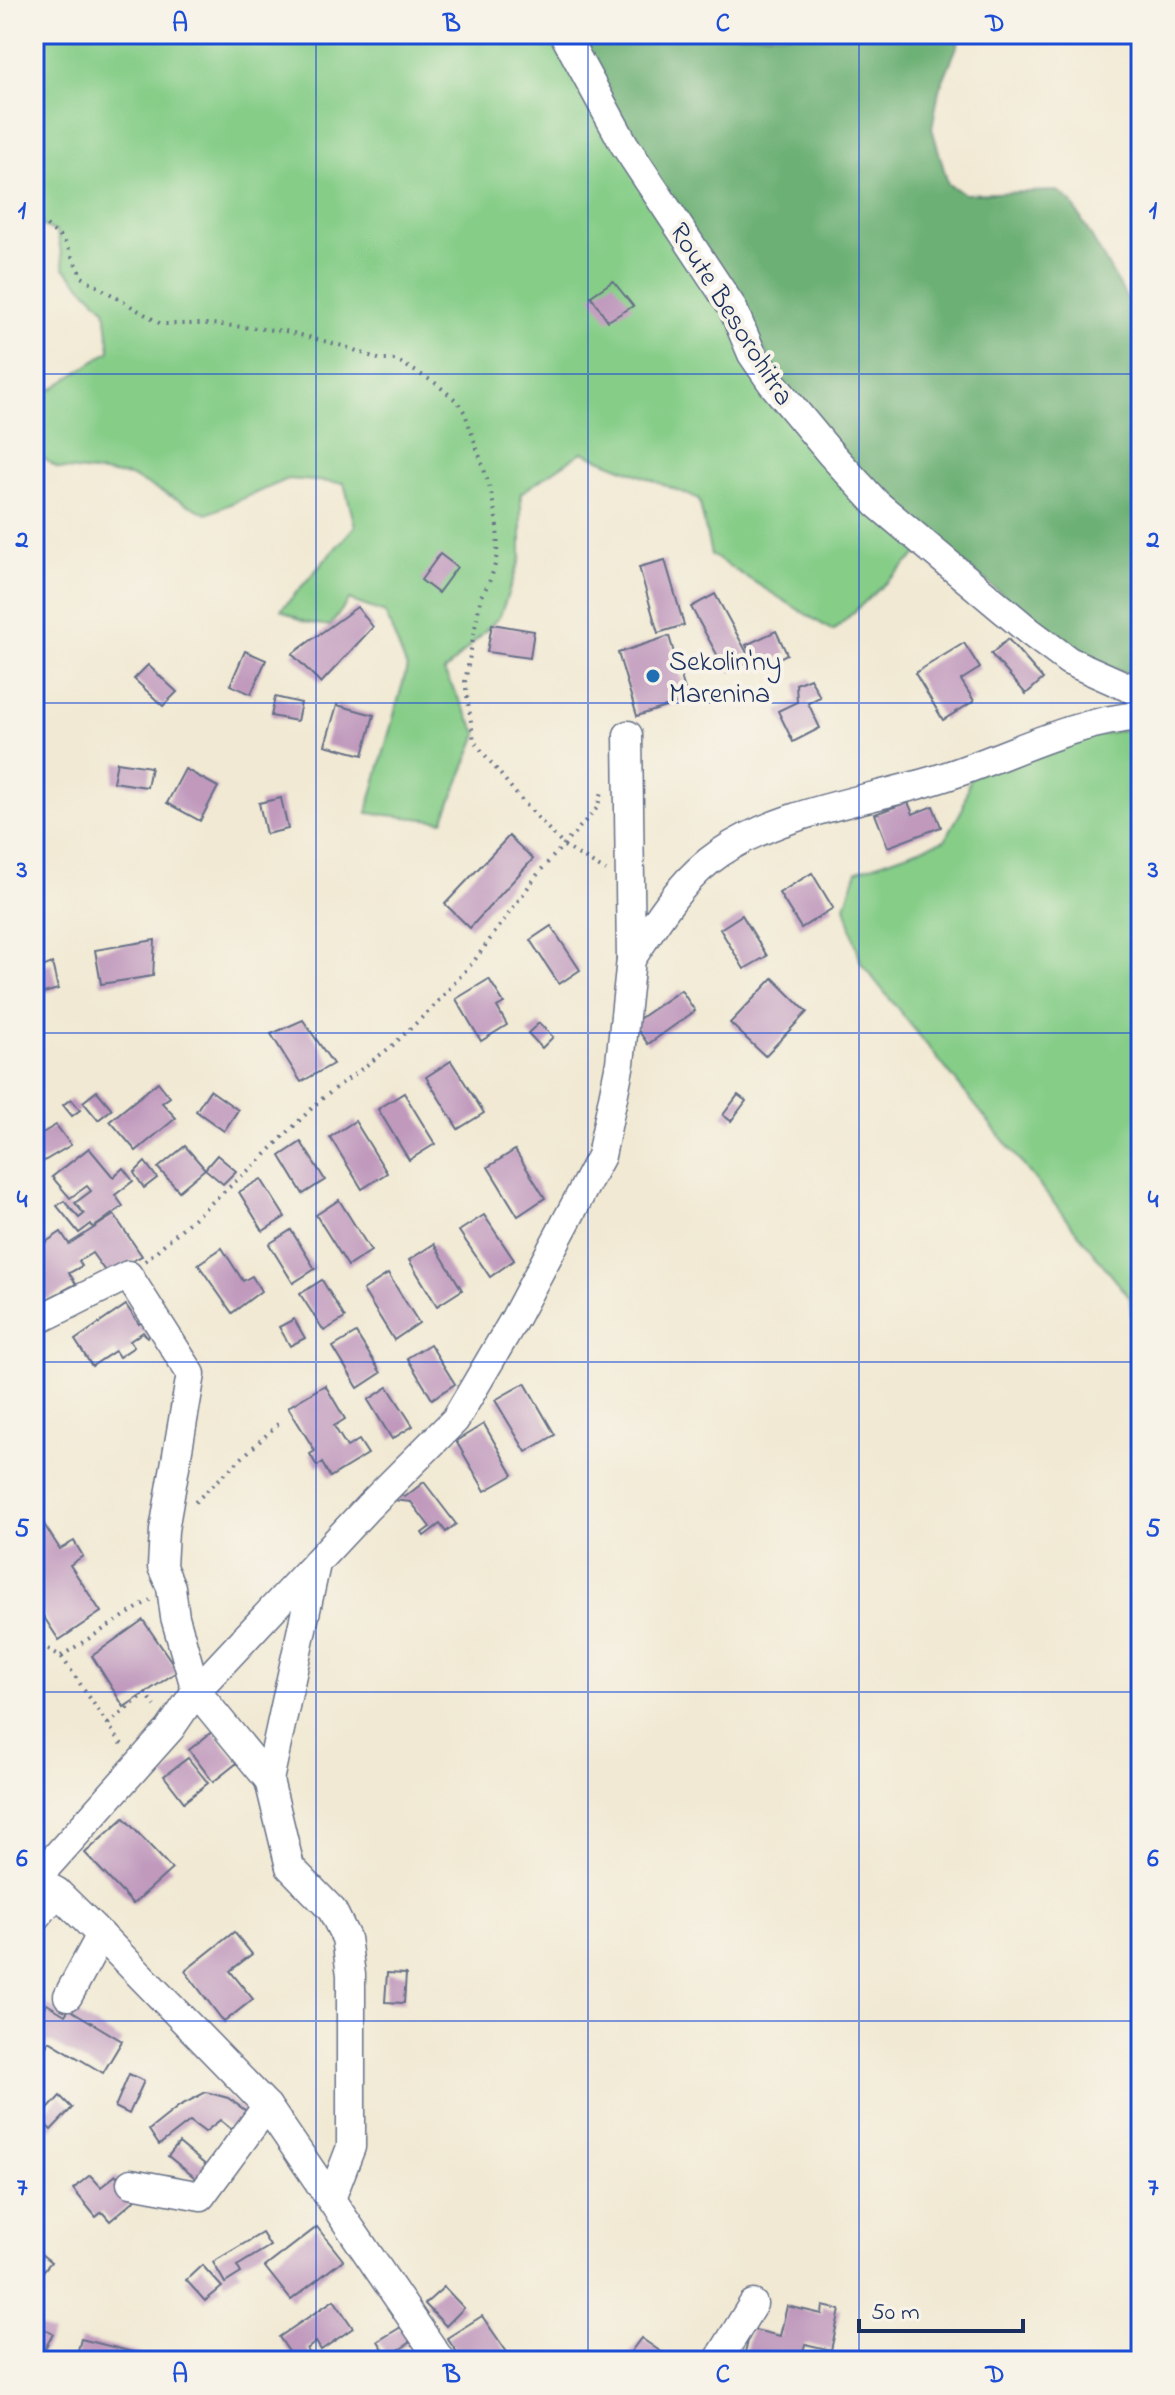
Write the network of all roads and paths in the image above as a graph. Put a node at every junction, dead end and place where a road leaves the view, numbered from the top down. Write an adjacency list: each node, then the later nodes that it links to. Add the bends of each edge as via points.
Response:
1 (564, 34): 3 (street, Route Besorohitra, via 624,144 732,307 752,354 831,454 877,504 1030,632 1069,661)
2 (34, 216): 7 (path, via 64,240 82,277 161,324 285,331 343,346 396,360 457,401 498,517 465,682 474,741)
3 (1141, 693)
4 (1141, 716): 9 (street, via 1095,722 943,777 790,820 722,851 686,879)
5 (628, 735): 8 (street)
6 (605, 780): 7 (path, via 597,808)
7 (564, 846): 8 (path, via 598,868); 10 (path, via 432,1008 319,1101 187,1228)
8 (628, 876): 9 (street)
9 (631, 959): 14 (street, via 620,1063 601,1156 455,1420)
10 (128, 1275): 11 (street); 13 (street, via 191,1374)
11 (34, 1322)
12 (280, 1422): 13 (path)
13 (164, 1530): 15 (street, via 162,1567)
14 (316, 1564): 18 (street); 22 (street)
15 (171, 1587): 17 (path); 18 (street)
16 (34, 1641): 17 (path)
17 (61, 1656): 19 (path)
18 (196, 1691): 20 (street); 22 (street)
19 (108, 1724): 20 (path, via 146,1693); 21 (path)
20 (170, 1729): 21 (street)
21 (136, 1764): 23 (street)
22 (269, 1780): 29 (street, via 290,1867 332,1910 346,1938 351,1975 351,2147)
23 (42, 1884): 24 (street); 25 (street)
24 (34, 1920)
25 (101, 1935): 26 (street); 27 (street)
26 (68, 1996)
27 (267, 2106): 28 (street, via 201,2196); 29 (street)
28 (131, 2183)
29 (331, 2199): 31 (street)
30 (753, 2304): 32 (street)
31 (441, 2361)
32 (718, 2361)

